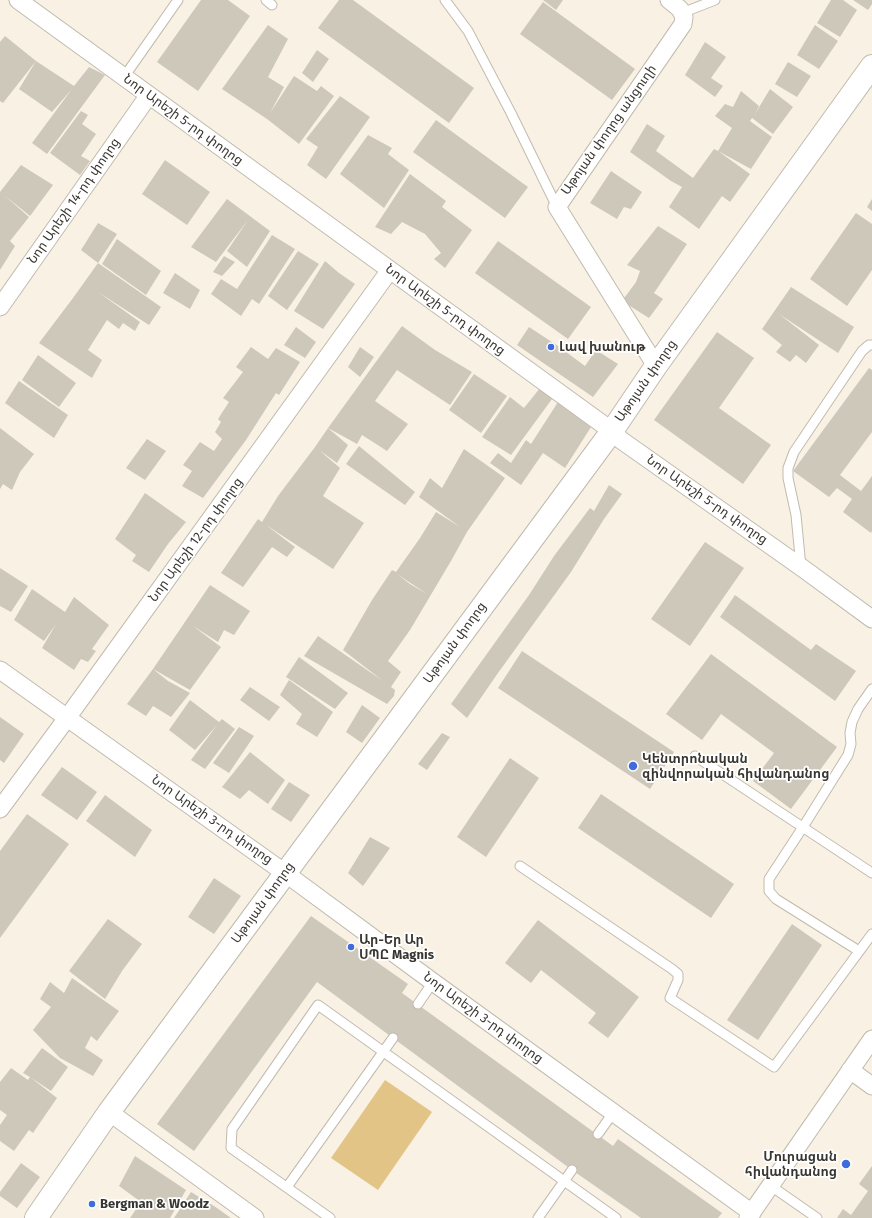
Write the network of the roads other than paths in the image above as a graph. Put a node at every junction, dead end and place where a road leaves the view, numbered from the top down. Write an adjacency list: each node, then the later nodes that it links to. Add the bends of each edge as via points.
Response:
1 (18, 0): 8 (street, Նոր Արեշի 5-րդ փողոց)
2 (178, 0): 8 (lane)
3 (445, 0): 10 (lane, via 468,31)
4 (669, 0): 6 (street)
5 (715, 0): 6 (lane)
6 (682, 13): 10 (street, Աթոյան փողոց անցուղի, via 683,24)
7 (872, 66): 14 (main road, Աթոյան փողոց)
8 (124, 77): 9 (street, Նոր Արեշի 5-րդ փողոց)
9 (149, 95): 11 (street, Նոր Արեշի 5-րդ փողոց); 12 (street, Նոր Արեշի 14-րդ փողոց)
10 (557, 207): 14 (street, Աթոյան փողոց անցուղի)
11 (390, 270): 15 (street, Նոր Արեշի 5-րդ փողոց); 20 (street, Նոր Արեշի 12-րդ փողոց)
12 (0, 307)
13 (872, 345): 16 (lane, via 862,350 794,452 788,468)
14 (656, 366): 15 (main road, Աթոյան փողոց)
15 (612, 431): 16 (street, Նոր Արեշի 5-րդ փողոց, via 621,440); 25 (main road, Աթոյան փողոց)
16 (801, 567): 17 (street, Նոր Արեշի 5-րդ փողոց)
17 (872, 620)
18 (0, 670): 20 (street, Նոր Արեշի 3-րդ փողոց)
19 (872, 689): 23 (lane, via 852,722 848,755)
20 (67, 718): 22 (street, Նոր Արեշի 12-րդ փողոց); 25 (street, Նոր Արեշի 3-րդ փողոց)
21 (694, 756): 23 (lane)
22 (0, 809)
23 (803, 827): 26 (lane); 28 (lane, via 769,879 769,891 776,899)
24 (520, 866): 28 (lane, via 675,971 678,980 670,998 774,1067)
25 (285, 873): 29 (street, Նոր Արեշի 3-րդ փողոց); 36 (main road, Աթոյան փողոց)
26 (872, 873)
27 (872, 934): 28 (lane)
28 (859, 951)
29 (433, 982): 30 (lane); 37 (street, Նոր Արեշի 3-րդ փողոց)
30 (418, 1004)
31 (393, 1038): 33 (lane)
32 (872, 1039): 34 (street)
33 (383, 1052): 40 (lane); 42 (lane); 42 (lane, via 318,1005 232,1129 231,1148)
34 (850, 1070): 35 (street); 41 (street)
35 (872, 1086)
36 (109, 1112): 44 (main road, Աթոյան փողոց); 45 (street)
37 (613, 1113): 38 (lane); 43 (street, Նոր Արեշի 3-րդ փողոց)
38 (598, 1134)
39 (572, 1170): 40 (lane)
40 (564, 1181): 47 (lane); 48 (lane)
41 (771, 1186): 43 (street); 49 (lane)
42 (287, 1187): 46 (lane)
43 (750, 1215)
44 (36, 1218)
45 (255, 1218)
46 (330, 1218)
47 (538, 1218)
48 (616, 1218)
49 (816, 1218)

